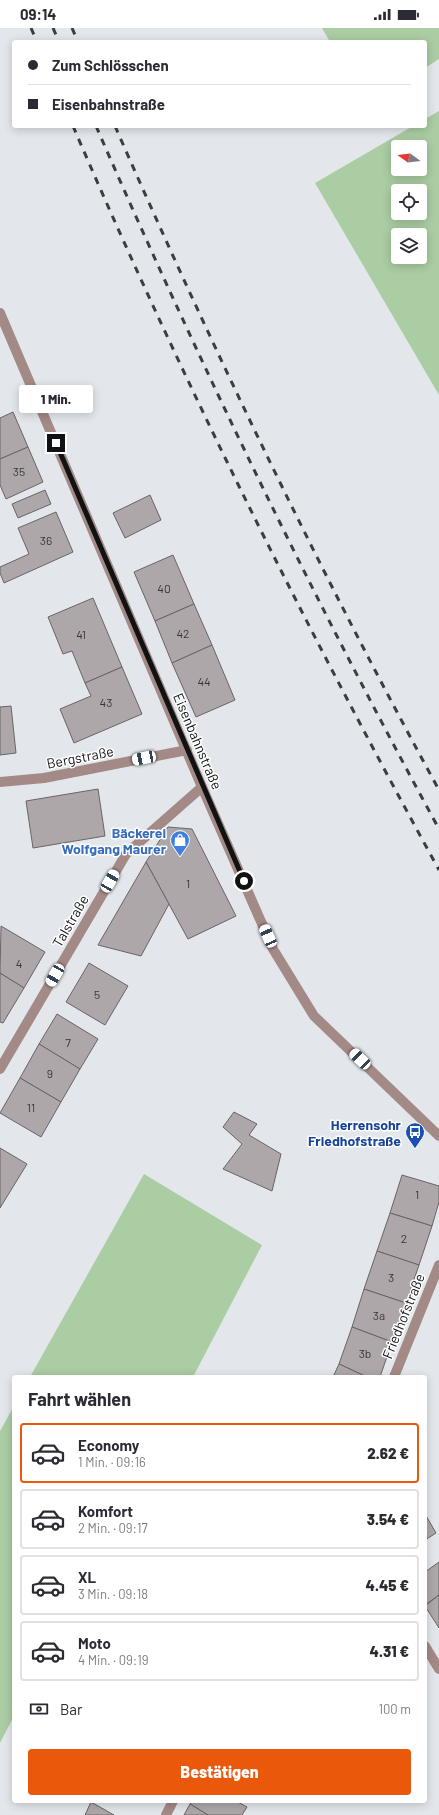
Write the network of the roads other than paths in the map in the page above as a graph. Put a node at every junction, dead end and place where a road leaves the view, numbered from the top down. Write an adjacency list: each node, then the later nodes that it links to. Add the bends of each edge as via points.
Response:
1 (0, 313): 2 (street, Eisenbahnstraße)
2 (187, 750): 3 (street, Bergstraße, via 44,778); 4 (street, Eisenbahnstraße)
3 (0, 782)
4 (202, 787): 5 (street, Talstraße, via 126,854); 6 (street, Eisenbahnstraße, via 274,949 314,1016)
5 (0, 1070)
6 (439, 1136)
7 (439, 1264): 8 (street, Friedhofstraße)
8 (395, 1375)
9 (427, 1649): 10 (street)
10 (439, 1669)
11 (173, 1803): 12 (street)
12 (166, 1815)

